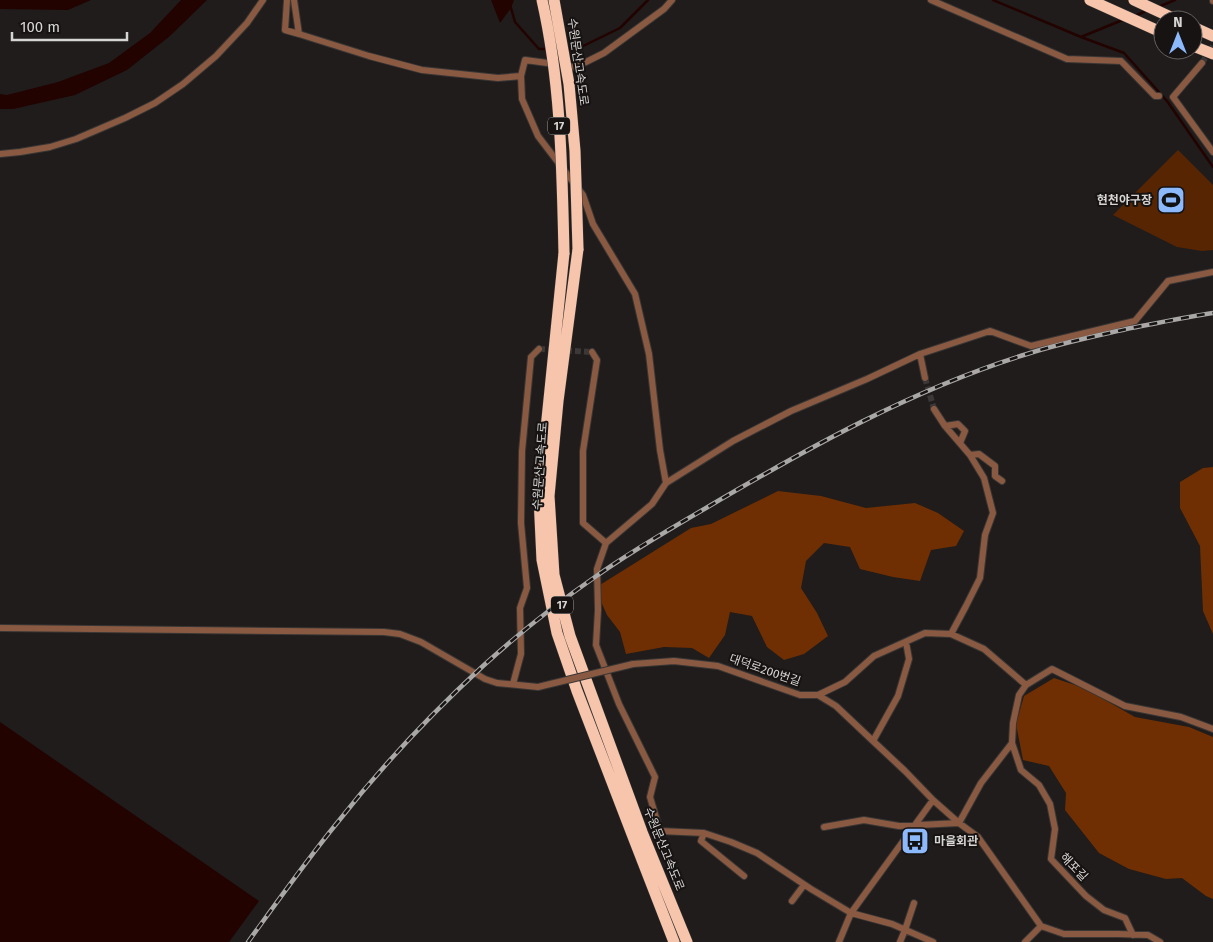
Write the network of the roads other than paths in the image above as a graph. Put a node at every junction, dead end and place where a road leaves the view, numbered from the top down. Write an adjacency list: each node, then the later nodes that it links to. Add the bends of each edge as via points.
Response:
1 (263, 0): 17 (street, via 247,23 216,56 155,103 76,139 50,147)
2 (287, 0): 12 (street, via 285,30)
3 (294, 0): 12 (street)
4 (542, 0): 52 (highway, 수원문산고속도로 / 17, bridge, via 556,87 562,157 564,253 540,497 542,560 558,633 569,666)
5 (554, 0): 53 (highway, 수원문산고속도로 / 17, bridge, via 569,84 578,249 549,496 554,575 570,636 642,832)
6 (672, 0): 14 (street, via 604,53 576,67 525,60)
7 (931, 0): 15 (street, via 1067,59 1121,61)
8 (1090, 0): 11 (highway)
9 (1134, 0): 10 (highway)
10 (1156, 10)
11 (1153, 29)
12 (299, 34): 14 (street, via 422,70 498,78)
13 (1202, 64): 16 (street, via 1173,97)
14 (521, 76): 28 (street, via 522,99 538,136 583,195 593,224 635,294 649,354)
15 (1158, 96)
16 (1213, 152)
17 (0, 154)
18 (1213, 272): 21 (street, via 1168,281 1135,321 1031,346 990,331)
19 (539, 350): 33 (street, via 531,357 522,451 522,523 527,588 520,608 521,654)
20 (592, 352): 29 (street, via 597,360 583,451 583,523)
21 (920, 354): 22 (street); 28 (street, via 791,411 733,441)
22 (925, 378)
23 (934, 409): 24 (street)
24 (945, 426): 25 (street); 25 (street, via 958,424 965,431)
25 (960, 443): 26 (street)
26 (970, 455): 27 (street, via 979,454 996,466 995,476); 31 (street, via 984,478 993,513 985,535 980,578)
27 (1002, 481)
28 (666, 483): 29 (street, via 652,504)
29 (606, 542): 43 (street, via 597,569 596,645 618,704 654,777 650,797 660,831)
30 (0, 628): 33 (street, via 384,632 421,642 485,679)
31 (951, 634): 32 (street, via 925,633); 34 (street, via 984,649)
32 (906, 642): 35 (street, via 874,656 845,682); 37 (street, via 909,659 898,696)
33 (513, 684): 35 (street, 대덕로200번길, bridge, via 538,687 633,664 674,661 718,666 800,695)
34 (1026, 686): 36 (street, via 1052,669 1125,706 1181,717); 38 (street, via 1019,695)
35 (818, 695): 37 (street, via 836,706)
36 (1213, 729)
37 (873, 741): 39 (street)
38 (1012, 743): 40 (street, via 981,782); 51 (street, 해포길, via 1021,770 1039,785 1050,804 1055,830 1051,859 1086,896 1104,910 1125,918)
39 (933, 800): 40 (street); 41 (street)
40 (959, 824): 41 (street); 49 (street, via 978,837)
41 (915, 825): 42 (street, via 899,826 864,820); 48 (street)
42 (824, 827)
43 (704, 833): 44 (street, via 701,841); 45 (street, via 757,853)
44 (744, 876)
45 (804, 885): 46 (street); 48 (street)
46 (792, 901)
47 (914, 903): 50 (street)
48 (851, 913): 50 (street); 54 (street)
49 (1041, 926): 51 (street, via 1064,934); 57 (street)
50 (905, 930): 55 (street); 56 (street)
51 (1133, 935): 58 (street, via 1148,935)
52 (674, 942)
53 (687, 942)
54 (839, 942)
55 (900, 942)
56 (933, 942)
57 (1025, 942)
58 (1160, 942)

